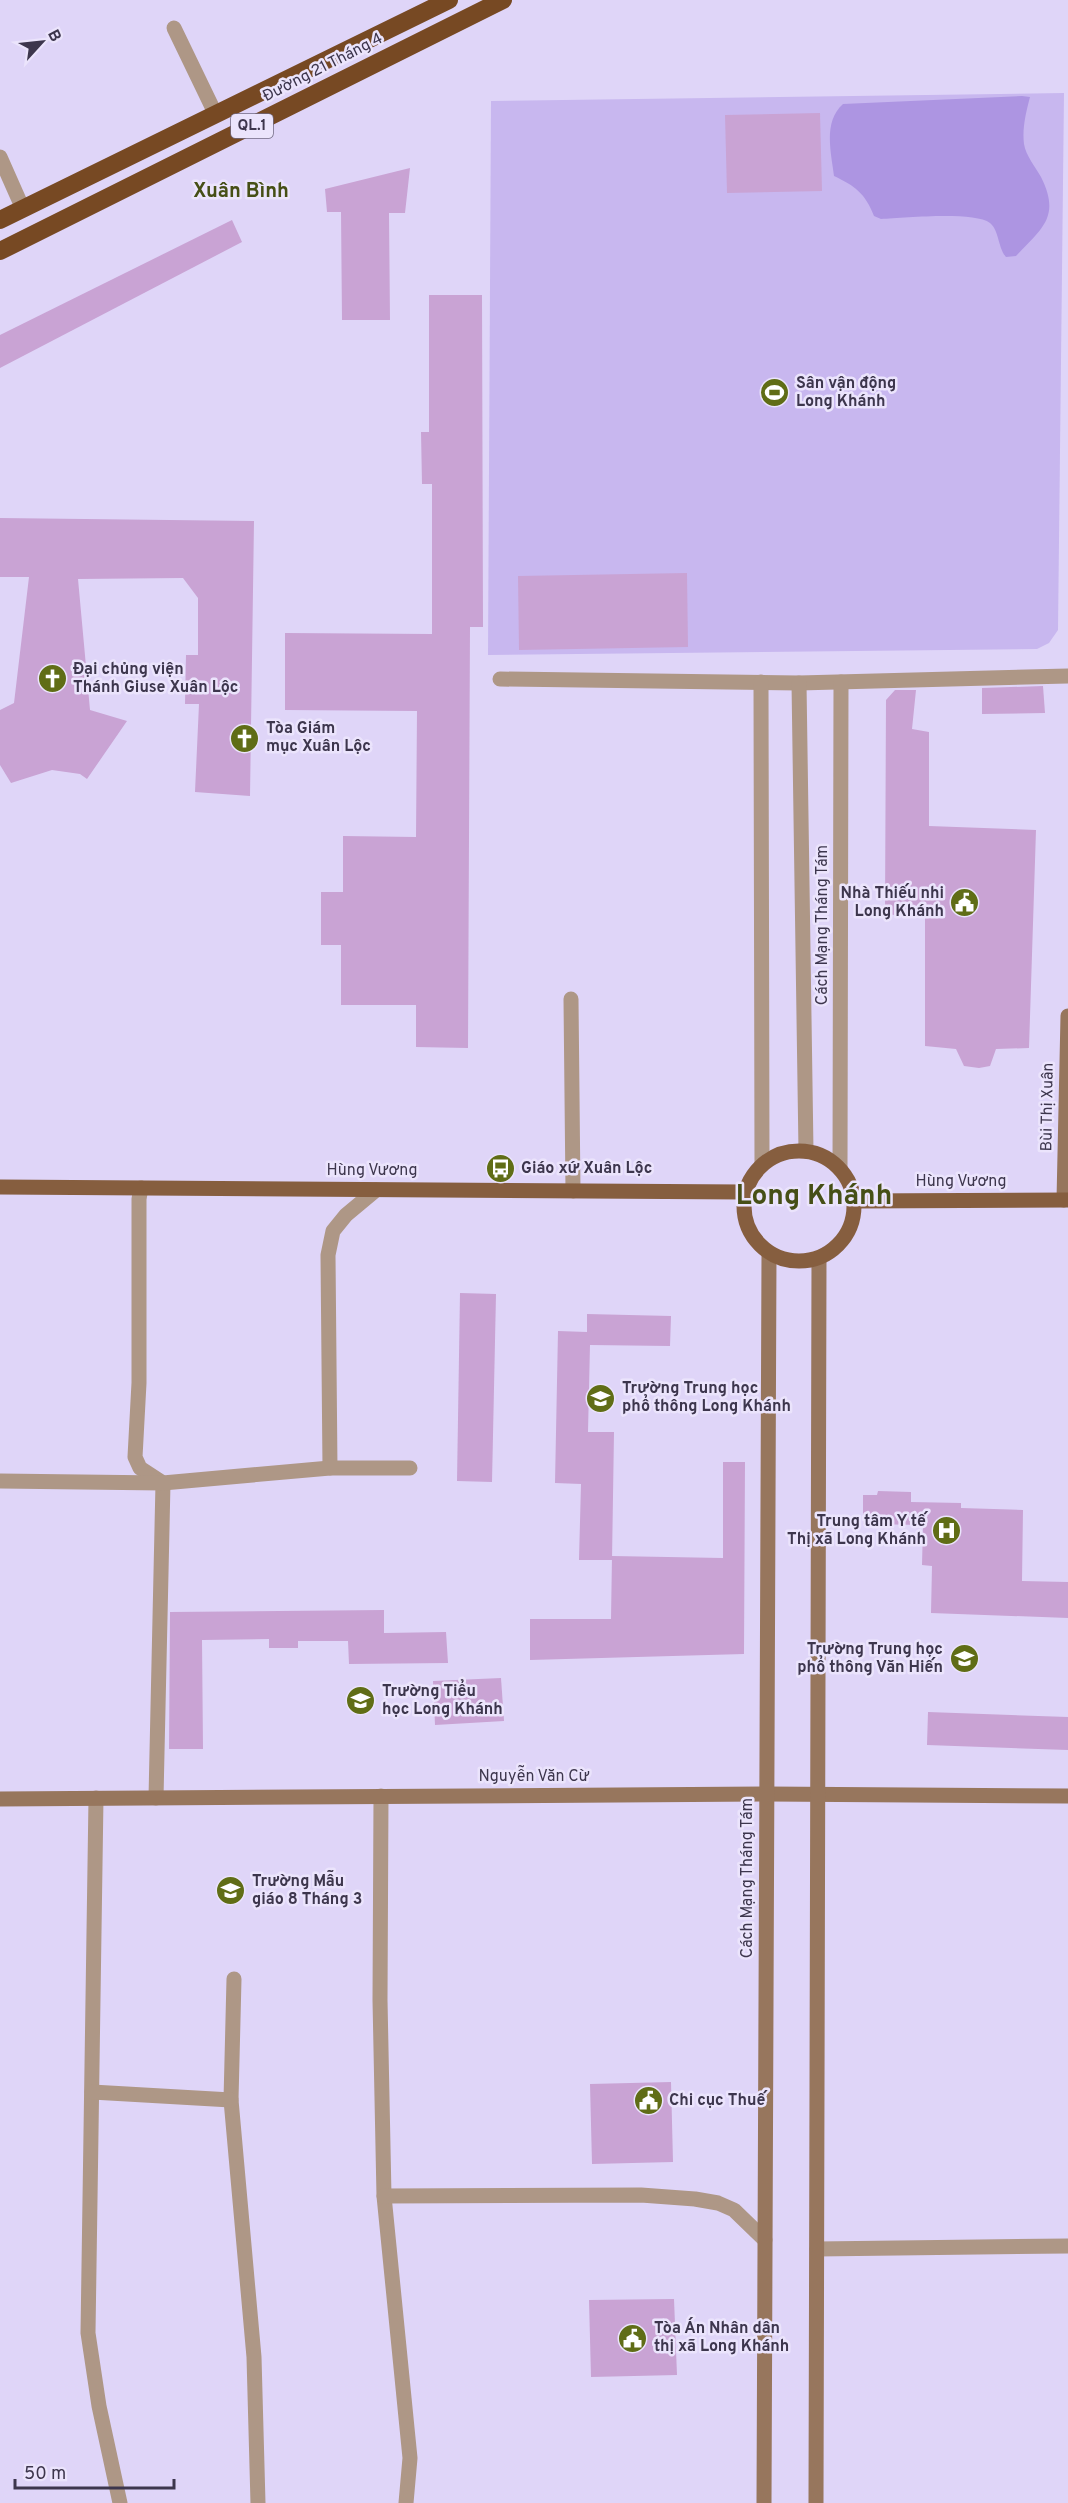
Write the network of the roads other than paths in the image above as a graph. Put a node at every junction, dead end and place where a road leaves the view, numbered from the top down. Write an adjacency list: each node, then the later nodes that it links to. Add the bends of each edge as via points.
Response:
1 (449, 0): 4 (highway, Đường 21 Tháng 4 / QL.1)
2 (503, 0): 8 (highway, Đường 21 Tháng 4 / QL.1)
3 (174, 28): 4 (street)
4 (215, 113): 6 (highway, Đường 21 Tháng 4 / QL.1)
5 (0, 157): 6 (street)
6 (23, 208): 7 (highway, Đường 21 Tháng 4 / QL.1)
7 (0, 220)
8 (0, 251)
9 (1068, 676): 12 (street)
10 (500, 680): 11 (street)
11 (761, 682): 13 (street); 17 (street)
12 (841, 682): 13 (street); 18 (street, Cách Mạng Tháng Tám)
13 (799, 683): 16 (street, Cách Mạng Tháng Tám)
14 (571, 999): 22 (street)
15 (1068, 1016): 24 (street, Bùi Thị Xuân)
16 (806, 1151): 17 (main road, via 790,1151); 18 (main road, via 824,1157)
17 (762, 1164): 23 (main road)
18 (840, 1169): 25 (main road, via 850,1184)
19 (0, 1187): 20 (main road, Hùng Vương)
20 (141, 1188): 21 (main road, Hùng Vương); 31 (street, via 140,1383 135,1457 140,1468)
21 (376, 1190): 22 (main road, Hùng Vương); 28 (street, via 345,1215 333,1231 327,1255)
22 (573, 1191): 23 (main road, Hùng Vương)
23 (744, 1192): 26 (main road, via 744,1215 752,1237)
24 (1066, 1200): 25 (main road, Hùng Vương)
25 (854, 1201): 27 (main road, via 848,1232 839,1246)
26 (769, 1254): 27 (main road, via 793,1262); 32 (street, Cách Mạng Tháng Tám)
27 (819, 1259): 34 (street)
28 (330, 1468): 29 (street); 31 (street)
29 (410, 1468)
30 (0, 1481): 31 (street)
31 (163, 1483): 37 (street)
32 (766, 1794): 33 (street, Nguyễn Văn Cừ); 34 (street, Nguyễn Văn Cừ); 43 (street, Cách Mạng Tháng Tám)
33 (381, 1796): 37 (street, Nguyễn Văn Cừ); 42 (street)
34 (818, 1796): 35 (street, Nguyễn Văn Cừ); 45 (street)
35 (1068, 1796)
36 (96, 1798): 37 (street, Nguyễn Văn Cừ); 38 (street, Nguyễn Văn Cừ); 40 (street)
37 (156, 1798)
38 (0, 1799)
39 (234, 1979): 41 (street)
40 (92, 2092): 41 (street); 46 (street, via 88,2332)
41 (231, 2100): 47 (street, via 254,2357)
42 (384, 2196): 43 (street, via 641,2195 695,2199 734,2210); 48 (street, via 410,2458)
43 (765, 2240): 49 (street, Cách Mạng Tháng Tám)
44 (1068, 2246): 45 (street)
45 (817, 2249): 50 (street)
46 (120, 2503)
47 (258, 2503)
48 (406, 2503)
49 (764, 2503)
50 (816, 2503)

